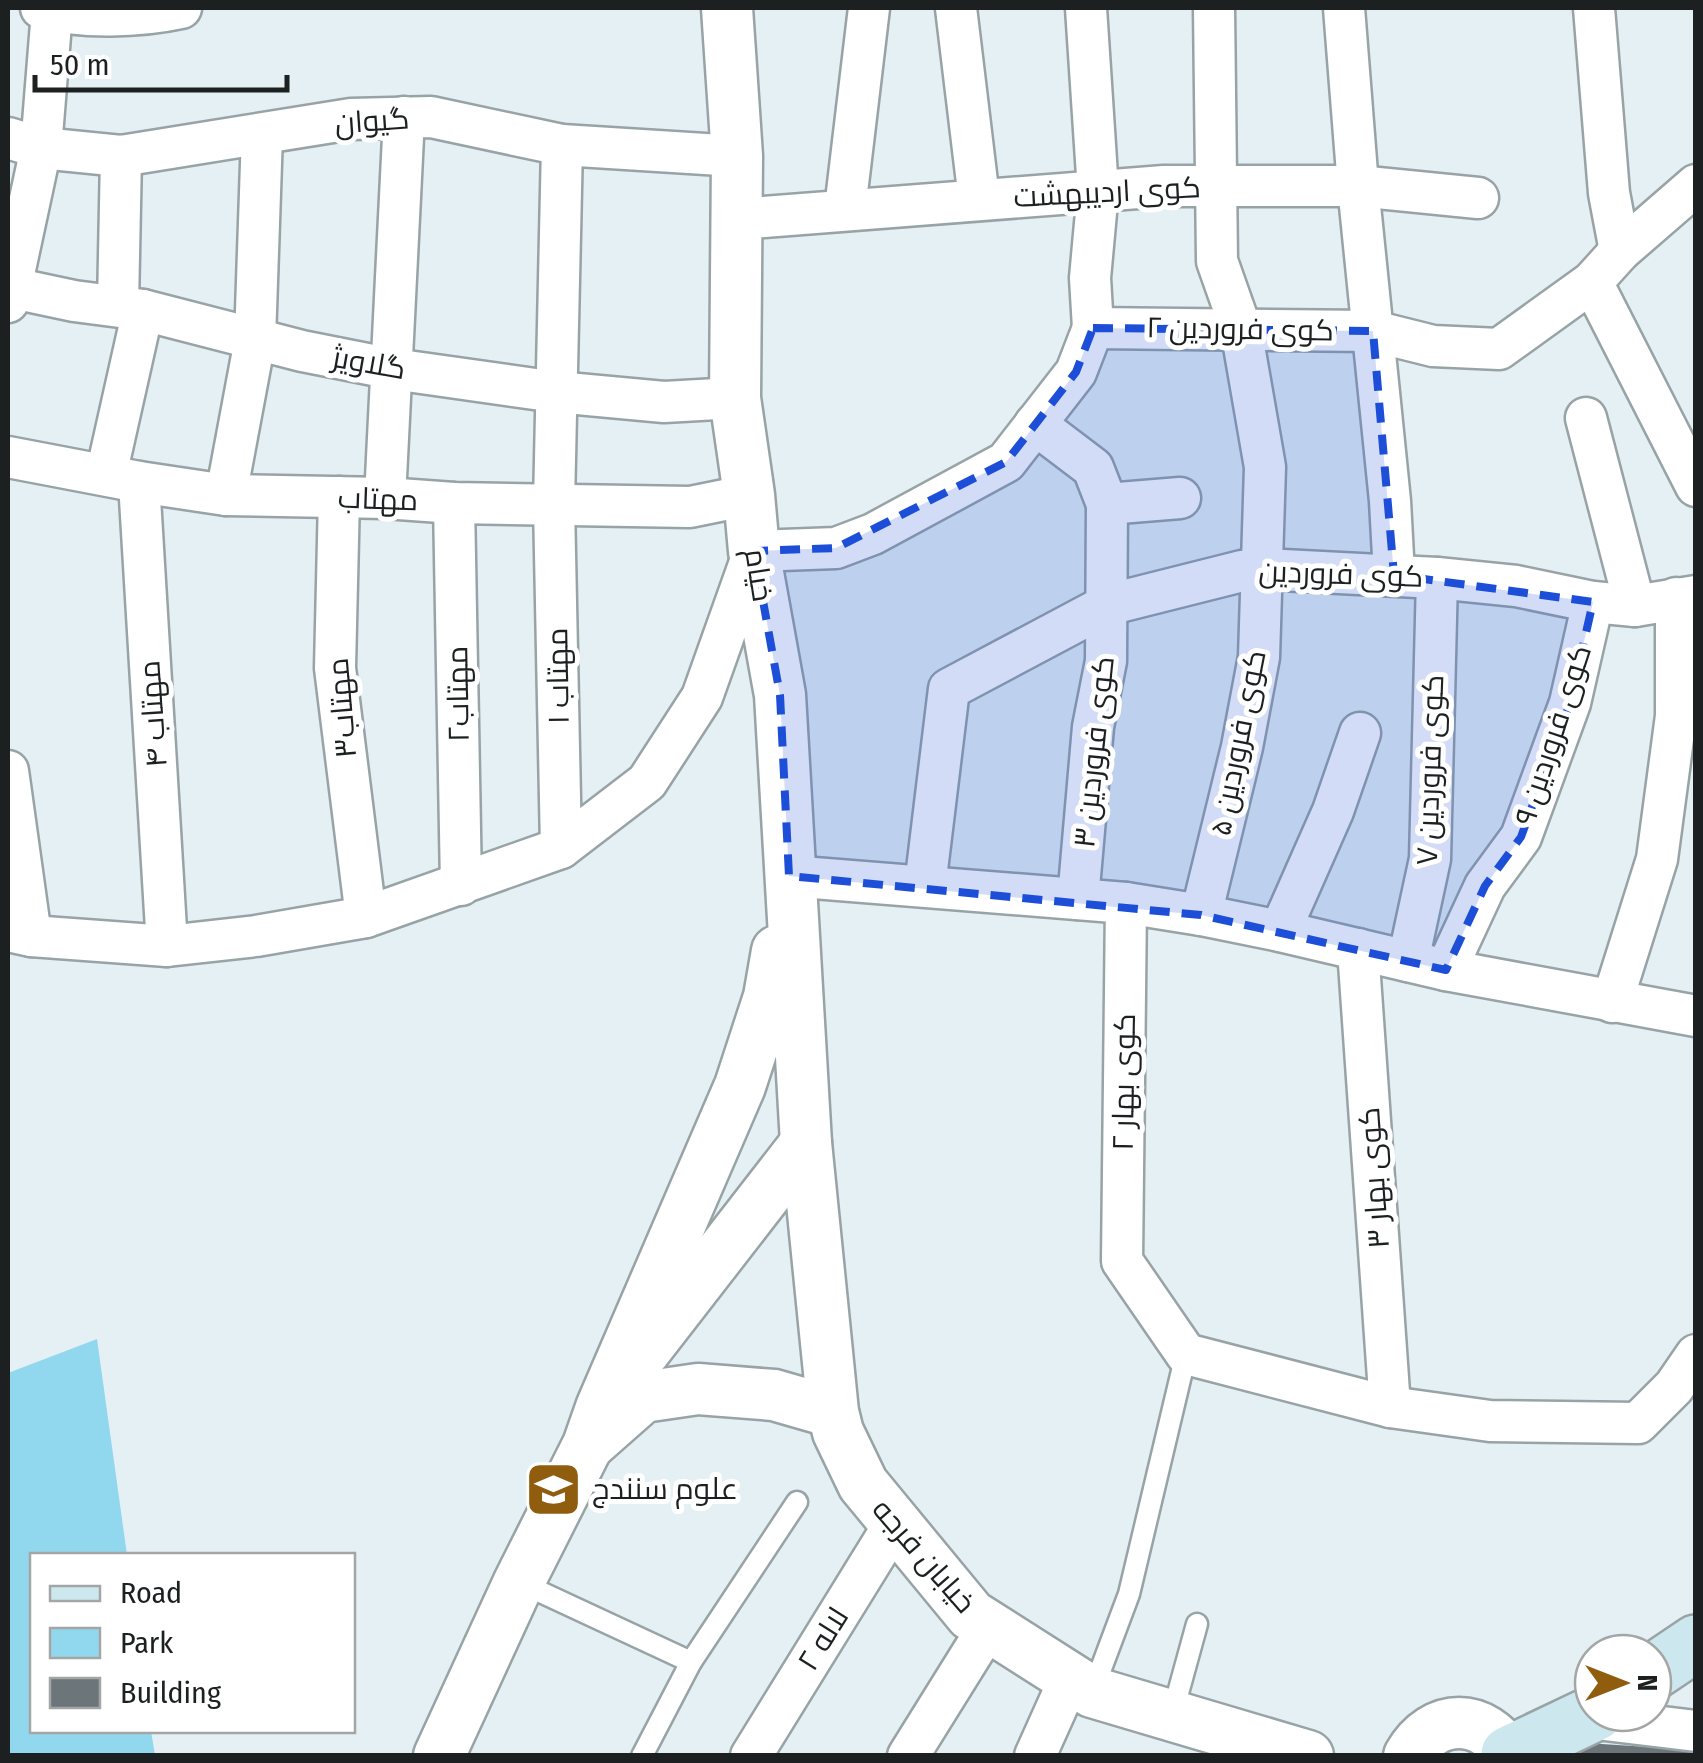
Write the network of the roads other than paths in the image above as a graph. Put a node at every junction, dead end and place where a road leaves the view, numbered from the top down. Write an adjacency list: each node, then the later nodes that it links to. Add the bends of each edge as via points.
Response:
1 (727, 8): 15 (street, خیام)
2 (870, 8): 22 (street)
3 (956, 8): 21 (street)
4 (1086, 8): 18 (street)
5 (1214, 8): 16 (street, کوی فروردین ۵)
6 (1344, 8): 17 (street)
7 (1594, 8): 24 (street)
8 (46, 9): 9 (street); 12 (street)
9 (160, 10)
10 (404, 117): 11 (street, گیوان); 13 (street, گیوان); 32 (street)
11 (262, 134): 14 (street, گیوان); 31 (street)
12 (24, 143): 14 (street, گیوان); 26 (street)
13 (562, 145): 15 (street, گیوان); 33 (street, مهتاب ۱)
14 (120, 156): 27 (street, مهتاب ۴)
15 (737, 156): 23 (street, خیام)
16 (1214, 186): 17 (street, کوی اردیبهشت); 18 (street, کوی اردیبهشت); 29 (street, کوی فروردین ۵, via 1217,261)
17 (1358, 186): 20 (street, کوی اردیبهشت); 30 (street)
18 (1098, 190): 21 (street, کوی اردیبهشت); 28 (street)
19 (1693, 193): 24 (street)
20 (1478, 198)
21 (979, 199): 22 (street, کوی اردیبهشت)
22 (845, 209): 23 (street, کوی اردیبهشت)
23 (738, 219): 34 (street, خیام)
24 (1620, 252): 25 (street)
25 (1592, 282): 30 (street, کوی فروردین ۲, via 1499,349 1433,346); 39 (street)
26 (9, 292): 27 (street, گلاویژ)
27 (130, 308): 31 (street, گلاویژ); 38 (street, مهتاب ۴)
28 (1093, 328): 29 (street, کوی فروردین ۲); 36 (street, via 1076,372)
29 (1241, 329): 30 (street, کوی فروردین ۲); 49 (street, کوی فروردین ۵, via 1265,466)
30 (1373, 331): 50 (street)
31 (255, 340): 32 (street, گلاویژ); 40 (street)
32 (393, 369): 33 (street, گلاویژ); 43 (street)
33 (556, 392): 34 (street, گلاویژ, via 664,402); 46 (street, مهتاب ۱)
34 (736, 398): 41 (street, خیام)
35 (1586, 418): 55 (street)
36 (1035, 424): 47 (street, via 1093,468); 48 (street, via 1006,462 873,534 836,548)
37 (8, 458): 38 (street, مهتاب)
38 (122, 478): 40 (street, مهتاب); 68 (street, مهتاب ۴)
39 (1696, 486)
40 (226, 494): 42 (street, مهتاب)
41 (749, 495): 46 (street, مهتاب, via 690,507); 48 (street, خیام)
42 (340, 497): 43 (street, مهتاب); 65 (street, مهتاب۳, via 335,668)
43 (385, 498): 45 (street, مهتاب)
44 (1180, 498): 47 (street)
45 (454, 503): 46 (street, مهتاب); 60 (street, مهتاب۲)
46 (554, 504): 58 (street, مهتاب ۱)
47 (1107, 504): 54 (street)
48 (754, 551): 58 (street, via 702,697 646,782); 59 (street, خیام, via 780,696)
49 (1263, 569): 50 (street, کوی فروردین); 54 (street, کوی فروردین); 64 (street, کوی فروردین ۵, via 1259,656)
50 (1394, 575): 51 (street, کوی فروردین)
51 (1437, 578): 53 (street, کوی فروردین); 70 (street, کوی فروردین ۷)
52 (1686, 597): 55 (street, کوی فروردین); 71 (street, via 1658,859)
53 (1593, 602): 55 (street, کوی فروردین); 70 (street, کوی فروردین ۹, via 1570,703 1520,837)
54 (1107, 605): 61 (street, کوی فروردین, via 949,688); 62 (street, کوی فروردین ۳)
55 (1635, 606)
56 (1360, 732): 66 (street)
57 (8, 771): 67 (street)
58 (561, 848): 60 (street)
59 (789, 876): 61 (street); 73 (street, خیام); 78 (street, via 770,997 740,1086)
60 (461, 884): 65 (street)
61 (925, 886): 62 (street)
62 (1078, 899): 63 (street)
63 (1126, 903): 64 (street); 74 (street, کوی بهار ۲, via 1122,1261)
64 (1200, 915): 66 (street)
65 (366, 918): 68 (street)
66 (1280, 931): 69 (street)
67 (19, 934): 68 (street)
68 (168, 946)
69 (1358, 949): 70 (street); 76 (street, کوی بهار ۳)
70 (1427, 966): 71 (street)
71 (1612, 1002): 72 (street)
72 (1696, 1016)
73 (806, 1143): 77 (street, خیابان فرجه); 78 (street)
74 (1186, 1354): 76 (street); 87 (lane, via 1128,1594)
75 (1696, 1354): 76 (street, via 1638,1423 1490,1422)
76 (1390, 1407)
77 (832, 1412): 78 (street, via 774,1395 698,1389 643,1397); 80 (street, خیابان فرجه, via 863,1484)
78 (595, 1427): 81 (street)
79 (797, 1502): 86 (lane)
80 (894, 1522): 83 (street, خیابان فرجه, via 970,1614); 93 (street, لاله ۲)
81 (519, 1582): 86 (lane); 91 (street)
82 (1197, 1624): 88 (lane)
83 (989, 1626): 87 (street, خیابان فرجه); 94 (street)
84 (1696, 1642): 85 (main road)
85 (1673, 1658)
86 (691, 1662): 92 (lane)
87 (1081, 1685): 88 (street, خیابان فرجه); 95 (street)
88 (1172, 1715): 96 (street, خیابان فرجه)
89 (1573, 1725): 90 (main road)
90 (1509, 1755): 97 (street, via 1486,1730 1452,1723 1420,1738)
91 (439, 1756)
92 (642, 1756)
93 (751, 1756)
94 (908, 1756)
95 (1035, 1756)
96 (1308, 1756)
97 (1409, 1756)

